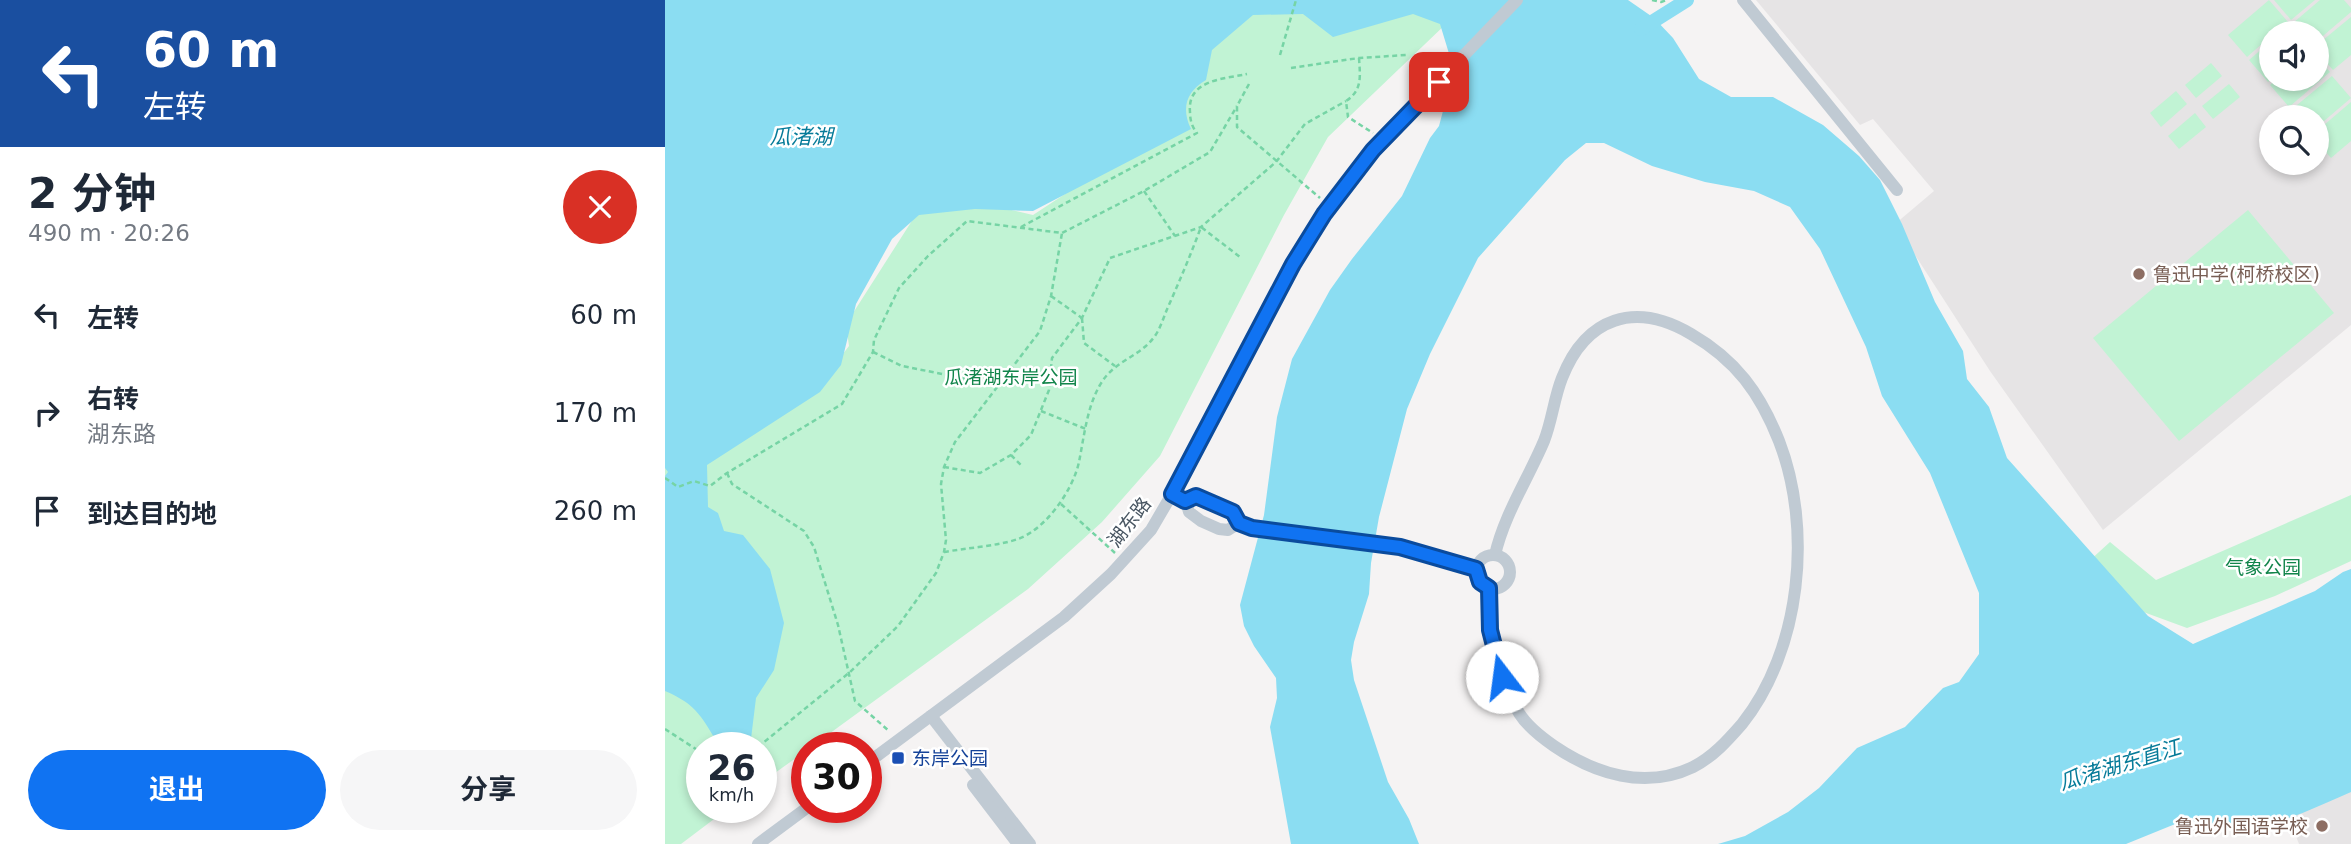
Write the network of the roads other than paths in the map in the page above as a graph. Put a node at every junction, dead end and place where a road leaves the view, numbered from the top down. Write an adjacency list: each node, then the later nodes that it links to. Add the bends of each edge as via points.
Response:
1 (1517, 0): 4 (street, 湖东路, via 1383,140 1331,206 1293,264)
2 (1744, 0): 3 (street)
3 (1897, 190)
4 (1172, 494): 5 (street); 10 (street, 湖东路, via 1151,530 1064,617)
5 (1185, 501): 6 (street, via 1196,496 1233,512); 6 (street, via 1189,513 1210,525 1228,530)
6 (1246, 526): 8 (street, via 1400,547)
7 (1495, 555): 8 (street, via 1484,557); 9 (street, via 1504,560 1509,574 1500,587); 9 (street, via 1545,438 1561,379 1578,349 1609,322 1637,316 1683,329 1727,358 1747,380 1779,443 1793,495 1798,550 1791,620 1778,661 1757,705 1726,743 1693,767 1658,777 1627,778 1574,760 1521,716 1502,677 1490,630)
8 (1476, 569): 9 (street, via 1480,582)
9 (1489, 588)
10 (927, 718): 11 (street, 湖东路); 14 (street); 15 (street)
11 (882, 752)
12 (791, 819): 13 (street)
13 (762, 841)
14 (1018, 844)
15 (1030, 844)

